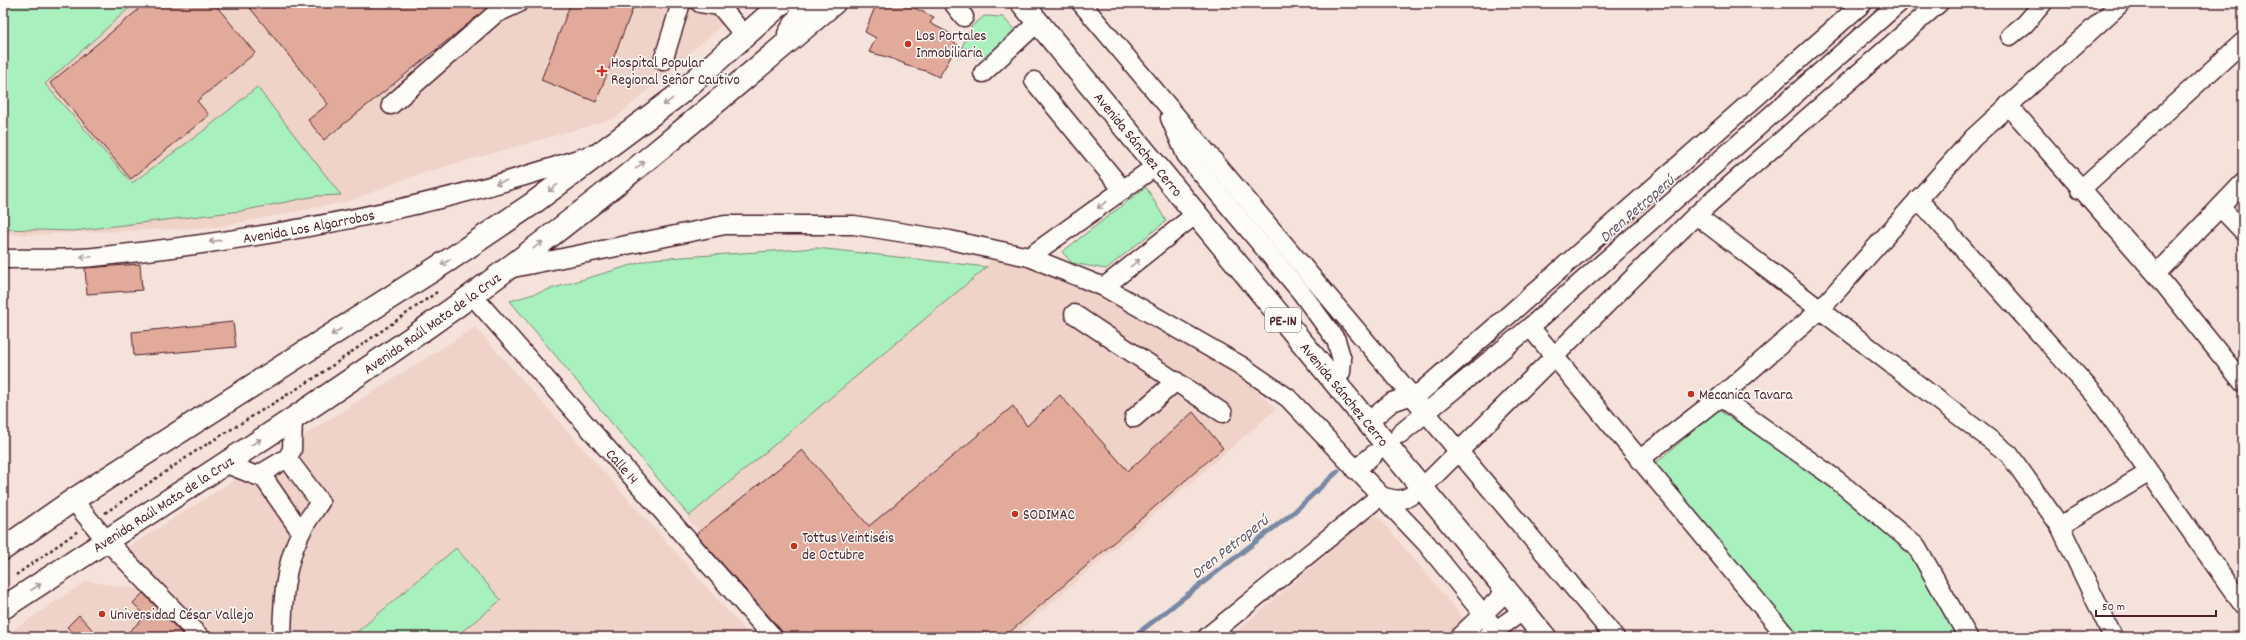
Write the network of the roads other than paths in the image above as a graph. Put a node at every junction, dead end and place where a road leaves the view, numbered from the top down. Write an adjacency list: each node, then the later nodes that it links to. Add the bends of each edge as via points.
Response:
1 (519, 3): 26 (street, via 495,14)
2 (681, 3): 21 (street)
3 (700, 3): 15 (street)
4 (782, 3): 16 (main road)
5 (792, 3): 16 (main road)
6 (800, 3): 22 (main road, via 804,6 802,15 783,42)
7 (834, 3): 22 (main road, Avenida Raúl Mata de la Cruz)
8 (1022, 3): 17 (main road, Avenida Sánchez Cerro / PE-1N)
9 (1081, 3): 25 (street)
10 (1863, 3): 51 (street, via 1421,392)
11 (1899, 3): 46 (street)
12 (1939, 3): 36 (street)
13 (2043, 3): 19 (street, via 2025,24)
14 (2121, 3): 27 (street)
15 (721, 4): 18 (street)
16 (764, 19): 18 (main road)
17 (1037, 23): 23 (street); 29 (main road, Avenida Sánchez Cerro / PE-1N)
18 (745, 36): 28 (main road, one-way to 28, via 678,95)
19 (2010, 36)
20 (2243, 42): 32 (street)
21 (663, 61)
22 (762, 63): 40 (main road, Avenida Raúl Mata de la Cruz, one-way to 22, via 608,191)
23 (983, 73)
24 (1034, 81): 31 (street)
25 (1162, 100): 49 (street, via 1186,155 1301,292 1336,340 1342,360 1341,372); 51 (street)
26 (391, 105)
27 (2008, 105): 32 (street); 33 (street, via 1973,138)
28 (605, 149): 39 (street, Avenida Los Algarrobos, one-way to 39, via 554,168 418,204 275,232 92,257); 69 (main road, one-way to 69, via 532,204 452,258)
29 (1156, 166): 31 (street); 35 (main road, Avenida Sánchez Cerro / PE-1N)
30 (2243, 183): 34 (street)
31 (1123, 190): 38 (street, one-way to 38)
32 (2080, 190): 41 (street)
33 (1918, 199): 44 (street); 65 (street, via 2095,394)
34 (2220, 207): 37 (street); 41 (street)
35 (1196, 214): 42 (street, one-way to 35); 49 (main road, Avenida Sánchez Cerro / PE-1N)
36 (1696, 215): 44 (street); 47 (street)
37 (2243, 230)
38 (1029, 258): 40 (street, via 950,240 854,226 725,225); 42 (street)
39 (3, 259)
40 (507, 269): 43 (main road, Avenida Raúl Mata de la Cruz)
41 (2156, 274): 50 (street)
42 (1104, 287): 64 (street, via 1265,381 1288,398)
43 (472, 295): 55 (main road, Avenida Raúl Mata de la Cruz); 81 (street, Calle 14)
44 (1819, 310): 52 (street); 70 (street, via 1998,444 2012,459)
45 (1074, 314): 48 (street)
46 (1530, 327): 47 (street); 54 (street)
47 (1556, 356): 59 (street); 62 (street)
48 (1176, 381): 53 (street); 56 (street)
49 (1335, 383): 57 (main road, Avenida Sánchez Cerro / PE-1N)
50 (2243, 383)
51 (1410, 396): 54 (street); 57 (street, via 1392,402)
52 (1720, 397): 62 (street); 87 (street, via 1837,480 1918,547)
53 (1223, 413)
54 (1426, 414): 58 (street); 59 (street)
55 (293, 418): 61 (street, via 292,450); 63 (main road, Avenida Raúl Mata de la Cruz, one-way to 55)
56 (1134, 418)
57 (1368, 422): 67 (main road, Avenida Sánchez Cerro / PE-1N)
58 (1400, 434)
59 (1459, 449): 67 (street); 85 (street)
60 (1374, 454): 64 (street)
61 (287, 458): 66 (street); 71 (street, via 320,502)
62 (1639, 460): 86 (street)
63 (224, 462): 66 (street, via 257,476); 72 (main road, Avenida Raúl Mata de la Cruz)
64 (1355, 470): 68 (street)
65 (2148, 473): 70 (street); 75 (street)
66 (261, 474): 71 (street)
67 (1422, 488): 68 (street, via 1408,499 1398,501); 74 (main road, Avenida Sánchez Cerro / PE-1N)
68 (1380, 496): 78 (street, via 1426,543); 82 (street)
69 (73, 500): 72 (street); 73 (main road)
70 (2060, 526): 88 (street)
71 (301, 532): 80 (street, via 289,562 283,590)
72 (106, 540): 76 (main road, Avenida Raúl Mata de la Cruz, one-way to 72); 79 (street)
73 (3, 549)
74 (1507, 591): 77 (main road, Avenida Sánchez Cerro / PE-1N); 78 (street)
75 (2243, 604)
76 (3, 608)
77 (1523, 611): 78 (street); 84 (main road, Avenida Sánchez Cerro / PE-1N)
78 (1488, 627): 83 (street)
79 (200, 637)
80 (282, 637)
81 (773, 637)
82 (1207, 637)
83 (1459, 637)
84 (1545, 637)
85 (1615, 637)
86 (1787, 637)
87 (1968, 637)
88 (2113, 637)

